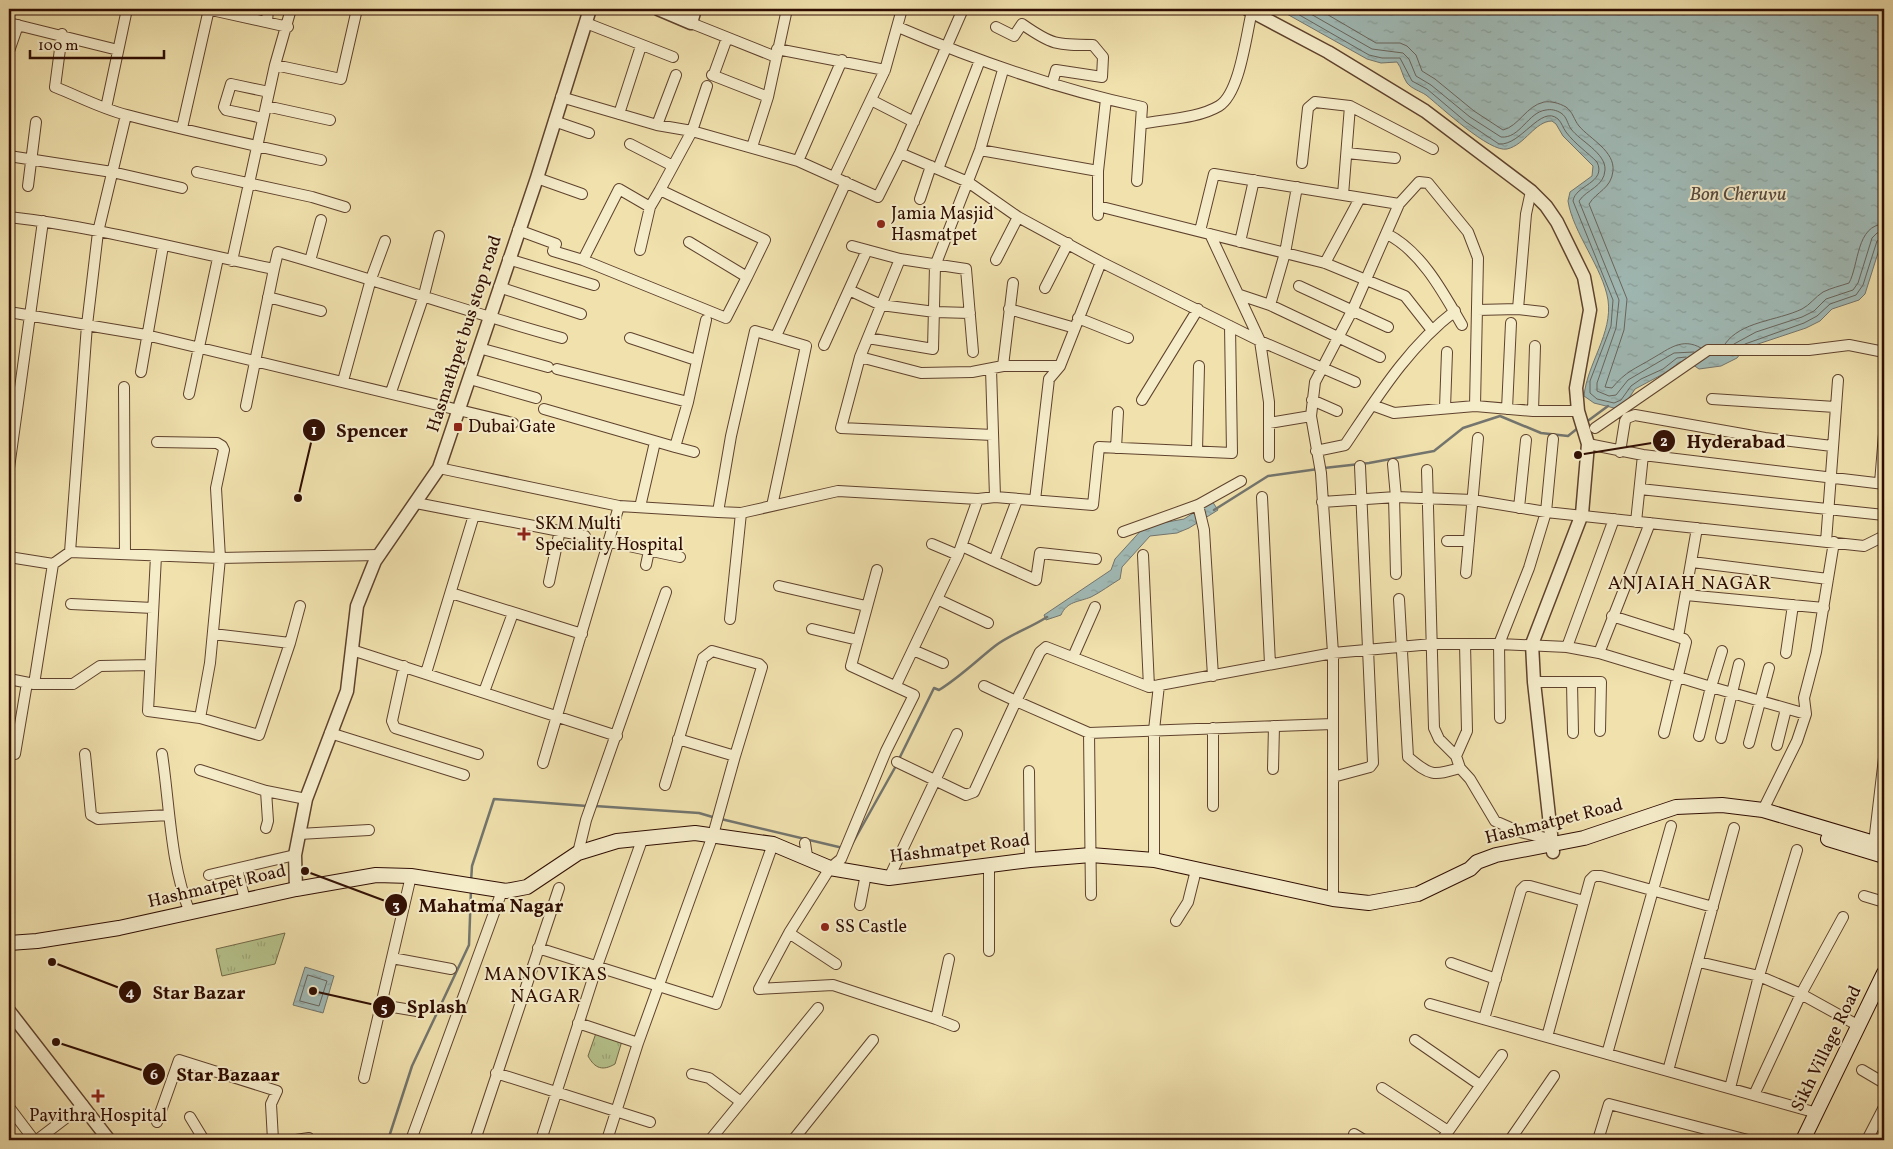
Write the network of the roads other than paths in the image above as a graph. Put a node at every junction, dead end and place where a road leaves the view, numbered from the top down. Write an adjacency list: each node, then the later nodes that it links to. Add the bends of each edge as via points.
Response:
1 (127, 9): 26 (street)
2 (208, 9): 15 (street); 55 (street)
3 (268, 9): 15 (street)
4 (291, 9): 19 (street)
5 (357, 9): 32 (street, via 341,79)
6 (590, 9): 16 (street, Hasmathpet bus stop road)
7 (658, 9): 17 (street)
8 (695, 9): 17 (street)
9 (787, 9): 28 (street)
10 (864, 9): 11 (street)
11 (868, 9)
12 (902, 9): 20 (street)
13 (963, 9): 25 (street)
14 (1250, 10): 53 (street, via 1235,83 1229,97 1219,106 1202,113); 87 (street, via 1328,52 1425,111)
15 (267, 22): 19 (street)
16 (586, 23): 24 (street); 40 (street, Hasmathpet bus stop road)
17 (691, 23): 23 (street)
18 (13, 24): 22 (street); 27 (street)
19 (288, 27): 32 (street)
20 (898, 27): 25 (street); 33 (street)
21 (996, 27): 36 (street, via 1014,36 1022,24 1047,42 1093,45 1103,57 1102,77 1056,70)
22 (62, 34): 26 (street); 45 (street, via 55,87)
23 (727, 38): 28 (street); 39 (street, via 713,73)
24 (641, 46): 29 (street); 46 (street)
25 (946, 48): 31 (street); 52 (street)
26 (118, 50): 45 (street)
27 (9, 51)
28 (777, 53): 30 (street); 39 (street)
29 (673, 57)
30 (842, 60): 33 (street); 69 (street)
31 (980, 60): 34 (street); 72 (street)
32 (275, 65): 38 (street)
33 (885, 70): 41 (street)
34 (1003, 70): 36 (street); 62 (street)
35 (676, 75): 54 (street)
36 (1052, 84): 42 (street)
37 (707, 86): 56 (street)
38 (269, 92): 43 (street); 48 (street, via 231,84 224,107)
39 (768, 96): 60 (street)
40 (561, 97): 46 (street); 50 (street, Hasmathpet bus stop road)
41 (871, 100): 52 (street); 76 (street)
42 (1106, 100): 53 (street, via 1142,107); 73 (street)
43 (264, 103): 48 (street); 49 (street)
44 (1350, 106): 61 (street); 64 (street); 70 (street, via 1314,102 1309,105)
45 (106, 108): 47 (street)
46 (619, 114): 54 (street)
47 (126, 115): 55 (street); 74 (street)
48 (263, 118): 59 (street)
49 (330, 120)
50 (554, 121): 57 (street); 77 (street, Hasmathpet bus stop road)
51 (36, 122): 67 (street)
52 (914, 122): 63 (street)
53 (1141, 124): 79 (street)
54 (657, 125): 56 (street)
55 (182, 128): 59 (street)
56 (692, 131): 60 (street); 71 (street)
57 (589, 133)
58 (630, 144): 71 (street)
59 (257, 146): 68 (street); 82 (street)
60 (752, 147): 69 (street)
61 (1433, 149)
62 (980, 150): 73 (street); 81 (street)
63 (900, 153): 72 (street); 80 (street, via 878,197)
64 (1347, 153): 66 (street); 89 (street)
65 (9, 156): 67 (street)
66 (1395, 158)
67 (31, 160): 74 (street); 83 (street)
68 (321, 160)
69 (798, 161): 76 (street)
70 (1302, 162)
71 (673, 166): 86 (street)
72 (934, 168): 81 (street); 91 (street)
73 (1098, 171): 101 (street, via 1098,211)
74 (112, 172): 85 (street); 100 (street)
75 (197, 172): 82 (street)
76 (834, 177): 80 (street)
77 (537, 178): 88 (street); 99 (street, Hasmathpet bus stop road)
78 (1254, 180): 84 (street); 101 (street, via 1214,174); 106 (street)
79 (1137, 181)
80 (846, 182): 161 (street)
81 (968, 182): 96 (street); 122 (street)
82 (250, 184): 93 (street); 118 (street)
83 (28, 186)
84 (1297, 187): 89 (street); 112 (street)
85 (182, 188)
86 (660, 190): 94 (street); 124 (street, via 765,240)
87 (1531, 191): 141 (street); 208 (street, via 1557,222 1588,292 1590,310 1577,380)
88 (582, 194)
89 (1343, 195): 90 (street)
90 (1360, 198): 92 (street); 121 (street)
91 (920, 199)
92 (1399, 204): 102 (street); 142 (street, via 1419,182 1428,183 1468,232 1478,258)
93 (345, 207)
94 (650, 207): 110 (street); 115 (street, via 619,189)
95 (9, 217): 98 (street)
96 (1018, 217): 107 (street); 117 (street)
97 (322, 220): 119 (street)
98 (43, 221): 100 (street); 149 (street)
99 (518, 230): 114 (street, Hasmathpet bus stop road); 115 (street, via 556,244 553,251)
100 (98, 232): 108 (street); 156 (street)
101 (1205, 233): 106 (street); 134 (street)
102 (1387, 234): 126 (street); 144 (street, via 1401,241 1416,255)
103 (439, 236): 133 (street)
104 (385, 241): 125 (street)
105 (689, 242): 124 (street)
106 (1240, 242): 112 (street)
107 (1068, 243): 120 (street); 131 (street)
108 (163, 246): 113 (street); 160 (street)
109 (852, 246): 111 (street)
110 (640, 250)
111 (867, 250): 116 (street); 132 (street)
112 (1284, 253): 121 (street); 137 (street)
113 (218, 258): 118 (street); 170 (street)
114 (508, 259): 128 (street); 130 (street, Hasmathpet bus stop road)
115 (584, 260): 124 (street, via 726,318)
116 (900, 260): 122 (street); 136 (street)
117 (996, 260)
118 (232, 261): 123 (street)
119 (310, 261): 123 (street, via 278,252); 125 (street)
120 (1101, 262): 139 (street); 153 (street)
121 (1325, 263): 126 (street)
122 (935, 266): 146 (street); 148 (street, via 966,269)
123 (274, 270): 135 (street)
124 (748, 277)
125 (371, 279): 133 (street); 187 (street)
126 (1367, 281): 140 (street); 159 (street, via 1405,296)
127 (1013, 283): 138 (street)
128 (594, 285)
129 (1299, 286): 140 (street)
130 (499, 288): 150 (street); 151 (street, Hasmathpet bus stop road)
131 (1045, 288)
132 (850, 290): 136 (street); 168 (street)
133 (424, 295): 151 (street); 190 (street)
134 (1240, 295): 137 (street); 167 (street)
135 (268, 297): 143 (street); 178 (street)
136 (881, 305): 146 (street); 164 (street)
137 (1270, 305): 166 (street)
138 (1009, 309): 153 (street); 179 (street)
139 (1198, 309): 157 (street); 194 (street)
140 (1354, 309): 158 (street); 166 (street)
141 (1518, 309): 142 (street); 147 (street)
142 (1477, 310): 199 (street)
143 (321, 311)
144 (1455, 311): 155 (street); 159 (street)
145 (9, 312): 149 (street)
146 (935, 312): 148 (street); 164 (street, via 933,349)
147 (1543, 312)
148 (970, 313): 172 (street)
149 (31, 314): 156 (street); 231 (street)
150 (581, 314)
151 (488, 318): 162 (street); 171 (street, Hasmathpet bus stop road)
152 (706, 320): 177 (street)
153 (1076, 323): 165 (street); 180 (street)
154 (1511, 323): 204 (street)
155 (1462, 324)
156 (87, 325): 160 (street); 276 (street)
157 (1230, 326): 167 (street); 223 (street, via 1232,453)
158 (1388, 327)
159 (1431, 329): 197 (street, via 1404,359)
160 (146, 335): 170 (street); 184 (street)
161 (776, 336): 251 (street, via 806,346); 255 (street, via 754,331)
162 (562, 338)
163 (630, 338): 177 (street)
164 (868, 338): 175 (street)
165 (1128, 338)
166 (1338, 339): 176 (street); 183 (street)
167 (1260, 341): 183 (street); 211 (street)
168 (824, 345)
169 (1535, 346): 206 (street)
170 (200, 348): 178 (street); 191 (street)
171 (479, 348): 185 (street, Hasmathpet bus stop road); 196 (street)
172 (973, 352)
173 (1446, 352): 202 (street)
174 (1884, 352): 214 (street, via 1850,345 1808,350 1708,350)
175 (860, 357): 182 (street, via 921,373 972,372); 213 (street, via 841,428)
176 (1380, 357)
177 (696, 360): 196 (street)
178 (256, 362): 187 (street); 198 (street)
179 (1003, 366): 180 (street); 182 (street)
180 (1060, 366): 244 (street, via 1049,379)
181 (1198, 366): 223 (street)
182 (991, 368): 213 (street)
183 (1323, 368): 188 (street); 195 (street, via 1315,382)
184 (141, 372)
185 (470, 379): 192 (street); 201 (street, Hasmathpet bus stop road)
186 (1838, 380): 200 (street)
187 (343, 382): 190 (street)
188 (1355, 382)
189 (124, 387): 277 (street)
190 (391, 392): 201 (street)
191 (189, 394)
192 (536, 398)
193 (1712, 399): 200 (street)
194 (1142, 400)
195 (1312, 400): 205 (street); 209 (street)
196 (688, 402): 221 (street)
197 (1372, 405): 202 (street, via 1394,413); 227 (street, via 1345,444)
198 (246, 406)
199 (1475, 406): 202 (street); 204 (street)
200 (1835, 407): 220 (street)
201 (459, 408): 210 (street); 232 (street, Hasmathpet bus stop road)
202 (1445, 408)
203 (544, 409): 219 (street)
204 (1507, 409): 206 (street)
205 (1337, 411)
206 (1533, 411): 208 (street)
207 (1118, 412): 222 (street)
208 (1578, 415): 214 (street)
209 (1311, 416): 211 (street); 227 (street)
210 (513, 423)
211 (1269, 423): 228 (street)
212 (1884, 434): 236 (street)
213 (993, 435): 238 (street)
214 (1589, 436): 225 (street); 258 (street)
215 (1478, 438): 246 (street)
216 (1554, 439): 256 (street)
217 (1526, 440): 253 (street)
218 (157, 442): 283 (street, via 216,443 222,446 224,450 216,488)
219 (655, 442): 221 (street); 252 (street)
220 (1832, 446): 225 (street, via 1765,438 1635,415 1625,421); 234 (street)
221 (675, 447): 224 (street)
222 (1116, 448): 223 (street); 244 (street, via 1098,447 1093,505)
223 (1197, 451)
224 (694, 452)
225 (1620, 452): 226 (street)
226 (1643, 455): 234 (street); 237 (street)
227 (1318, 456): 248 (street)
228 (1269, 458)
229 (1393, 464): 240 (street)
230 (1360, 466): 245 (street)
231 (9, 468)
232 (439, 468): 247 (street, Hasmathpet bus stop road); 250 (street)
233 (1427, 470): 242 (street)
234 (1831, 476): 236 (street); 254 (street)
235 (1241, 480): 249 (street)
236 (1882, 484)
237 (1640, 489): 254 (street); 262 (street)
238 (995, 497): 241 (street); 243 (street)
239 (1262, 497): 332 (street)
240 (1395, 497): 242 (street); 245 (street); 291 (street)
241 (978, 498): 251 (street, via 838,491); 274 (street)
242 (1426, 498): 246 (street); 317 (street)
243 (1017, 500): 244 (street); 285 (street)
244 (1034, 500)
245 (1362, 500): 248 (street); 325 (street)
246 (1473, 500): 253 (street); 269 (street)
247 (416, 502): 259 (street); 278 (street, Hasmathpet bus stop road)
248 (1322, 502): 327 (street)
249 (1198, 505): 266 (street); 338 (street, via 1204,530)
250 (619, 506): 252 (street); 270 (street)
251 (772, 506): 257 (street)
252 (640, 507): 255 (street)
253 (1519, 508): 256 (street)
254 (1828, 509): 260 (street); 272 (street)
255 (718, 512): 257 (street)
256 (1546, 512): 258 (street); 319 (street, via 1529,568)
257 (740, 513): 309 (street)
258 (1582, 514): 261 (street); 320 (street)
259 (474, 515): 265 (street); 296 (street)
260 (1884, 515)
261 (1614, 519): 262 (street); 322 (street)
262 (1636, 522): 263 (street)
263 (1650, 523): 264 (street); 308 (street)
264 (1697, 528): 272 (street); 286 (street)
265 (560, 530): 267 (street); 293 (street)
266 (1123, 532)
267 (585, 536)
268 (1884, 536): 272 (street, via 1864,546)
269 (1469, 541): 271 (street); 290 (street)
270 (610, 542): 275 (street); 313 (street)
271 (1447, 542)
272 (1830, 542): 292 (street)
273 (932, 544): 274 (street)
274 (960, 550): 285 (street); 298 (street)
275 (649, 551): 282 (street); 288 (street)
276 (70, 552): 277 (street); 287 (street)
277 (125, 554): 280 (street)
278 (380, 555): 283 (street); 323 (street, Hasmathpet bus stop road, via 369,573 357,606)
279 (1143, 555): 346 (street)
280 (156, 556): 283 (street); 305 (street)
281 (9, 557): 287 (street)
282 (680, 557)
283 (220, 558): 312 (street)
284 (1096, 559): 285 (street, via 1040,553 1036,580)
285 (994, 561)
286 (1692, 562): 292 (street); 297 (street)
287 (53, 564): 343 (street)
288 (646, 565)
289 (877, 570): 303 (street)
290 (1466, 573)
291 (1396, 574)
292 (1828, 579): 306 (street)
293 (549, 582)
294 (779, 586): 303 (street)
295 (666, 592): 367 (street)
296 (451, 593): 307 (street); 337 (street)
297 (1686, 595): 301 (street); 314 (street)
298 (937, 599): 310 (street); 324 (street)
299 (1399, 599): 321 (street)
300 (71, 604): 305 (street)
301 (1793, 605): 306 (street); 328 (street)
302 (300, 606): 316 (street)
303 (866, 606): 315 (street)
304 (1095, 607): 330 (street)
305 (152, 608): 334 (street)
306 (1824, 608): 353 (street, via 1804,698)
307 (513, 613): 313 (street); 348 (street)
308 (1612, 616): 314 (street); 329 (street)
309 (730, 619)
310 (988, 623)
311 (812, 629): 315 (street)
312 (212, 634): 316 (street); 355 (street)
313 (582, 634): 354 (street)
314 (1678, 637): 339 (street, via 1686,642)
315 (858, 640): 344 (street, via 851,666)
316 (290, 643): 355 (street, via 259,735)
317 (1432, 644): 318 (street); 321 (street); 378 (street, via 1436,735)
318 (1465, 644): 319 (street); 378 (street, via 1467,731)
319 (1499, 644): 320 (street); 356 (street)
320 (1532, 644): 322 (street); 341 (street)
321 (1402, 647): 325 (street); 382 (street, via 1408,758 1432,774)
322 (1567, 647): 329 (street)
323 (352, 650): 335 (street); 362 (street, Hasmathpet bus stop road, via 346,691)
324 (913, 650): 331 (street); 344 (street)
325 (1369, 651): 327 (street); 387 (street, via 1372,765)
326 (1722, 651): 347 (street)
327 (1333, 653): 332 (street); 357 (street)
328 (1786, 653)
329 (1599, 654): 339 (street)
330 (1073, 658): 346 (street); 350 (street, via 1046,647 1040,652)
331 (943, 663)
332 (1270, 664): 338 (street)
333 (1739, 664): 349 (street)
334 (150, 665): 343 (street, via 100,666 73,684); 355 (street, via 148,711)
335 (404, 666): 337 (street); 376 (street, via 392,721 395,728)
336 (1769, 668): 351 (street)
337 (426, 673): 348 (street)
338 (1213, 676): 346 (street)
339 (1676, 678): 347 (street); 365 (street)
340 (9, 679): 343 (street)
341 (1534, 682): 342 (street); 405 (street)
342 (1572, 682): 361 (street, via 1601,682); 364 (street)
343 (31, 683): 373 (street)
344 (896, 685): 413 (street, via 914,695 886,751 849,842)
345 (984, 686): 350 (street)
346 (1154, 686): 360 (street)
347 (1711, 687): 349 (street); 368 (street)
348 (484, 692): 354 (street)
349 (1732, 694): 351 (street); 369 (street)
350 (1016, 701): 363 (street); 388 (street, via 974,792 966,795)
351 (1760, 702): 352 (street); 371 (street)
352 (1786, 709): 353 (street); 372 (street)
353 (1806, 714): 394 (street, via 1797,741)
354 (558, 716): 367 (street); 381 (street)
355 (200, 718)
356 (1500, 718)
357 (1333, 724): 358 (street); 387 (street)
358 (1274, 726): 359 (street); 383 (street)
359 (1213, 728): 360 (street); 392 (street)
360 (1154, 730): 363 (street); 412 (street)
361 (1600, 731)
362 (330, 732): 386 (street); 391 (street, Hasmathpet bus stop road)
363 (1089, 733): 409 (street)
364 (1573, 733)
365 (1664, 733)
366 (958, 734): 388 (street)
367 (617, 736): 407 (street, via 586,820)
368 (1699, 736)
369 (1721, 738)
370 (678, 739): 377 (street); 377 (street, via 703,658 708,652 759,664 762,667); 389 (street)
371 (1749, 743)
372 (1776, 745)
373 (15, 754)
374 (85, 754): 395 (street, via 91,815 98,819)
375 (162, 754): 395 (street)
376 (478, 754)
377 (735, 756): 399 (street)
378 (1456, 756): 382 (street)
379 (1884, 758): 404 (street)
380 (898, 762): 388 (street)
381 (543, 763)
382 (1460, 768): 405 (street, via 1495,821)
383 (1273, 769)
384 (200, 770): 390 (street)
385 (1029, 771): 411 (street)
386 (464, 775)
387 (1332, 776): 427 (street)
388 (935, 780): 420 (street)
389 (665, 785)
390 (266, 792): 391 (street); 397 (street)
391 (306, 799): 401 (street, Hasmathpet bus stop road)
392 (1213, 806)
393 (1722, 808): 394 (main road); 405 (main road, Hashmatpet Road, via 1679,813 1586,845); 410 (main road)
394 (1763, 810): 404 (main road)
395 (169, 815): 433 (street, via 183,896)
396 (1671, 826): 424 (street)
397 (266, 828)
398 (1734, 828): 432 (street)
399 (715, 829): 402 (main road, Hashmatpet Road); 403 (main road, Hashmatpet Road); 450 (street)
400 (369, 830): 401 (street)
401 (299, 834): 408 (street, Hasmathpet bus stop road)
402 (642, 840): 407 (main road, Hashmatpet Road, via 618,842); 445 (street)
403 (773, 844): 413 (main road, Hashmatpet Road, via 806,849); 450 (street, via 716,1004)
404 (1879, 844)
405 (1552, 845): 427 (main road, Hashmatpet Road, via 1479,869 1470,869 1418,894 1394,900 1369,903)
406 (1798, 850): 448 (street)
407 (578, 853): 423 (main road, Hashmatpet Road, via 527,887)
408 (295, 855): 415 (street); 421 (street, Hasmathpet bus stop road)
409 (1091, 855): 411 (main road, Hashmatpet Road); 412 (main road, Hashmatpet Road); 425 (street)
410 (1884, 856)
411 (1030, 860): 414 (main road, Hashmatpet Road)
412 (1154, 860): 416 (main road, Hashmatpet Road)
413 (836, 863): 417 (main road, Hashmatpet Road); 436 (street)
414 (989, 864): 420 (main road, Hashmatpet Road); 439 (street)
415 (238, 869): 418 (street); 428 (street)
416 (1196, 870): 427 (main road, Hashmatpet Road); 435 (street, via 1188,902)
417 (866, 874): 420 (main road, Hashmatpet Road); 431 (street)
418 (209, 875)
419 (411, 876): 421 (main road, Hashmatpet Road, via 376,875); 423 (main road, Hashmatpet Road); 440 (street)
420 (888, 878)
421 (296, 888): 428 (main road, Hashmatpet Road)
422 (559, 888): 438 (street)
423 (497, 890): 497 (street)
424 (1653, 890): 429 (street, via 1594,876); 432 (street); 466 (street)
425 (1091, 895)
426 (1864, 896): 430 (street)
427 (1333, 899)
428 (245, 900): 433 (main road, Hashmatpet Road)
429 (1584, 901): 449 (street, via 1525,886 1521,890); 462 (street)
430 (1884, 902)
431 (860, 905)
432 (1713, 907): 442 (street)
433 (190, 913): 437 (main road, Hashmatpet Road)
434 (1843, 917): 451 (street)
435 (1176, 921)
436 (789, 933): 444 (street); 457 (street, via 759,989 833,985)
437 (9, 943)
438 (538, 948): 445 (street); 470 (street)
439 (988, 951)
440 (392, 958): 446 (street); 453 (street)
441 (949, 959): 457 (street)
442 (1699, 962): 448 (street); 469 (street)
443 (1452, 963): 449 (street)
444 (836, 964)
445 (597, 966): 450 (street); 459 (street)
446 (451, 969)
447 (1884, 973): 461 (main road, Sikh Village Road)
448 (1759, 976): 451 (street); 477 (street)
449 (1496, 978): 458 (street)
450 (660, 985): 465 (street)
451 (1801, 994): 461 (street); 479 (street)
452 (1430, 1004): 458 (street)
453 (381, 1005): 456 (street); 473 (street)
454 (818, 1008): 480 (street)
455 (9, 1011): 481 (street)
456 (417, 1012)
457 (936, 1018): 460 (street)
458 (1484, 1019): 462 (street)
459 (578, 1023): 465 (street); 478 (street)
460 (954, 1026)
461 (1859, 1026): 485 (main road, Sikh Village Road)
462 (1547, 1037): 466 (street)
463 (873, 1040): 502 (street)
464 (1415, 1040): 475 (street)
465 (638, 1043): 484 (street)
466 (1607, 1054): 469 (street)
467 (1502, 1055): 475 (street)
468 (1862, 1070): 474 (street)
469 (1668, 1071): 477 (street)
470 (496, 1074): 478 (street); 498 (street)
471 (692, 1074): 480 (street, via 708,1078)
472 (1554, 1076): 505 (street)
473 (364, 1078)
474 (1884, 1083)
475 (1480, 1085): 489 (street)
476 (1382, 1088): 489 (street)
477 (1730, 1088): 479 (street)
478 (556, 1093): 484 (street); 499 (street)
479 (1754, 1095): 485 (street)
480 (741, 1102): 501 (street)
481 (82, 1105): 492 (street); 493 (street)
482 (1884, 1107): 511 (street)
483 (9, 1109): 492 (street)
484 (617, 1111): 488 (street); 500 (street)
485 (1817, 1113): 510 (main road, Sikh Village Road)
486 (190, 1117): 494 (street)
487 (158, 1122): 495 (street, via 179,1060 277,1091 271,1104)
488 (650, 1122)
489 (1448, 1131): 504 (street)
490 (1354, 1134): 503 (street)
491 (309, 1138): 496 (street)
492 (36, 1140)
493 (109, 1140)
494 (204, 1140)
495 (273, 1140)
496 (296, 1140)
497 (411, 1140)
498 (475, 1140)
499 (541, 1140)
500 (607, 1140)
501 (710, 1140)
502 (793, 1140)
503 (1364, 1140)
504 (1442, 1140)
505 (1510, 1140)
506 (1545, 1140): 507 (street)
507 (1554, 1140)
508 (1598, 1140): 509 (street, via 1609,1104)
509 (1748, 1140)
510 (1803, 1140)
511 (1867, 1140)

